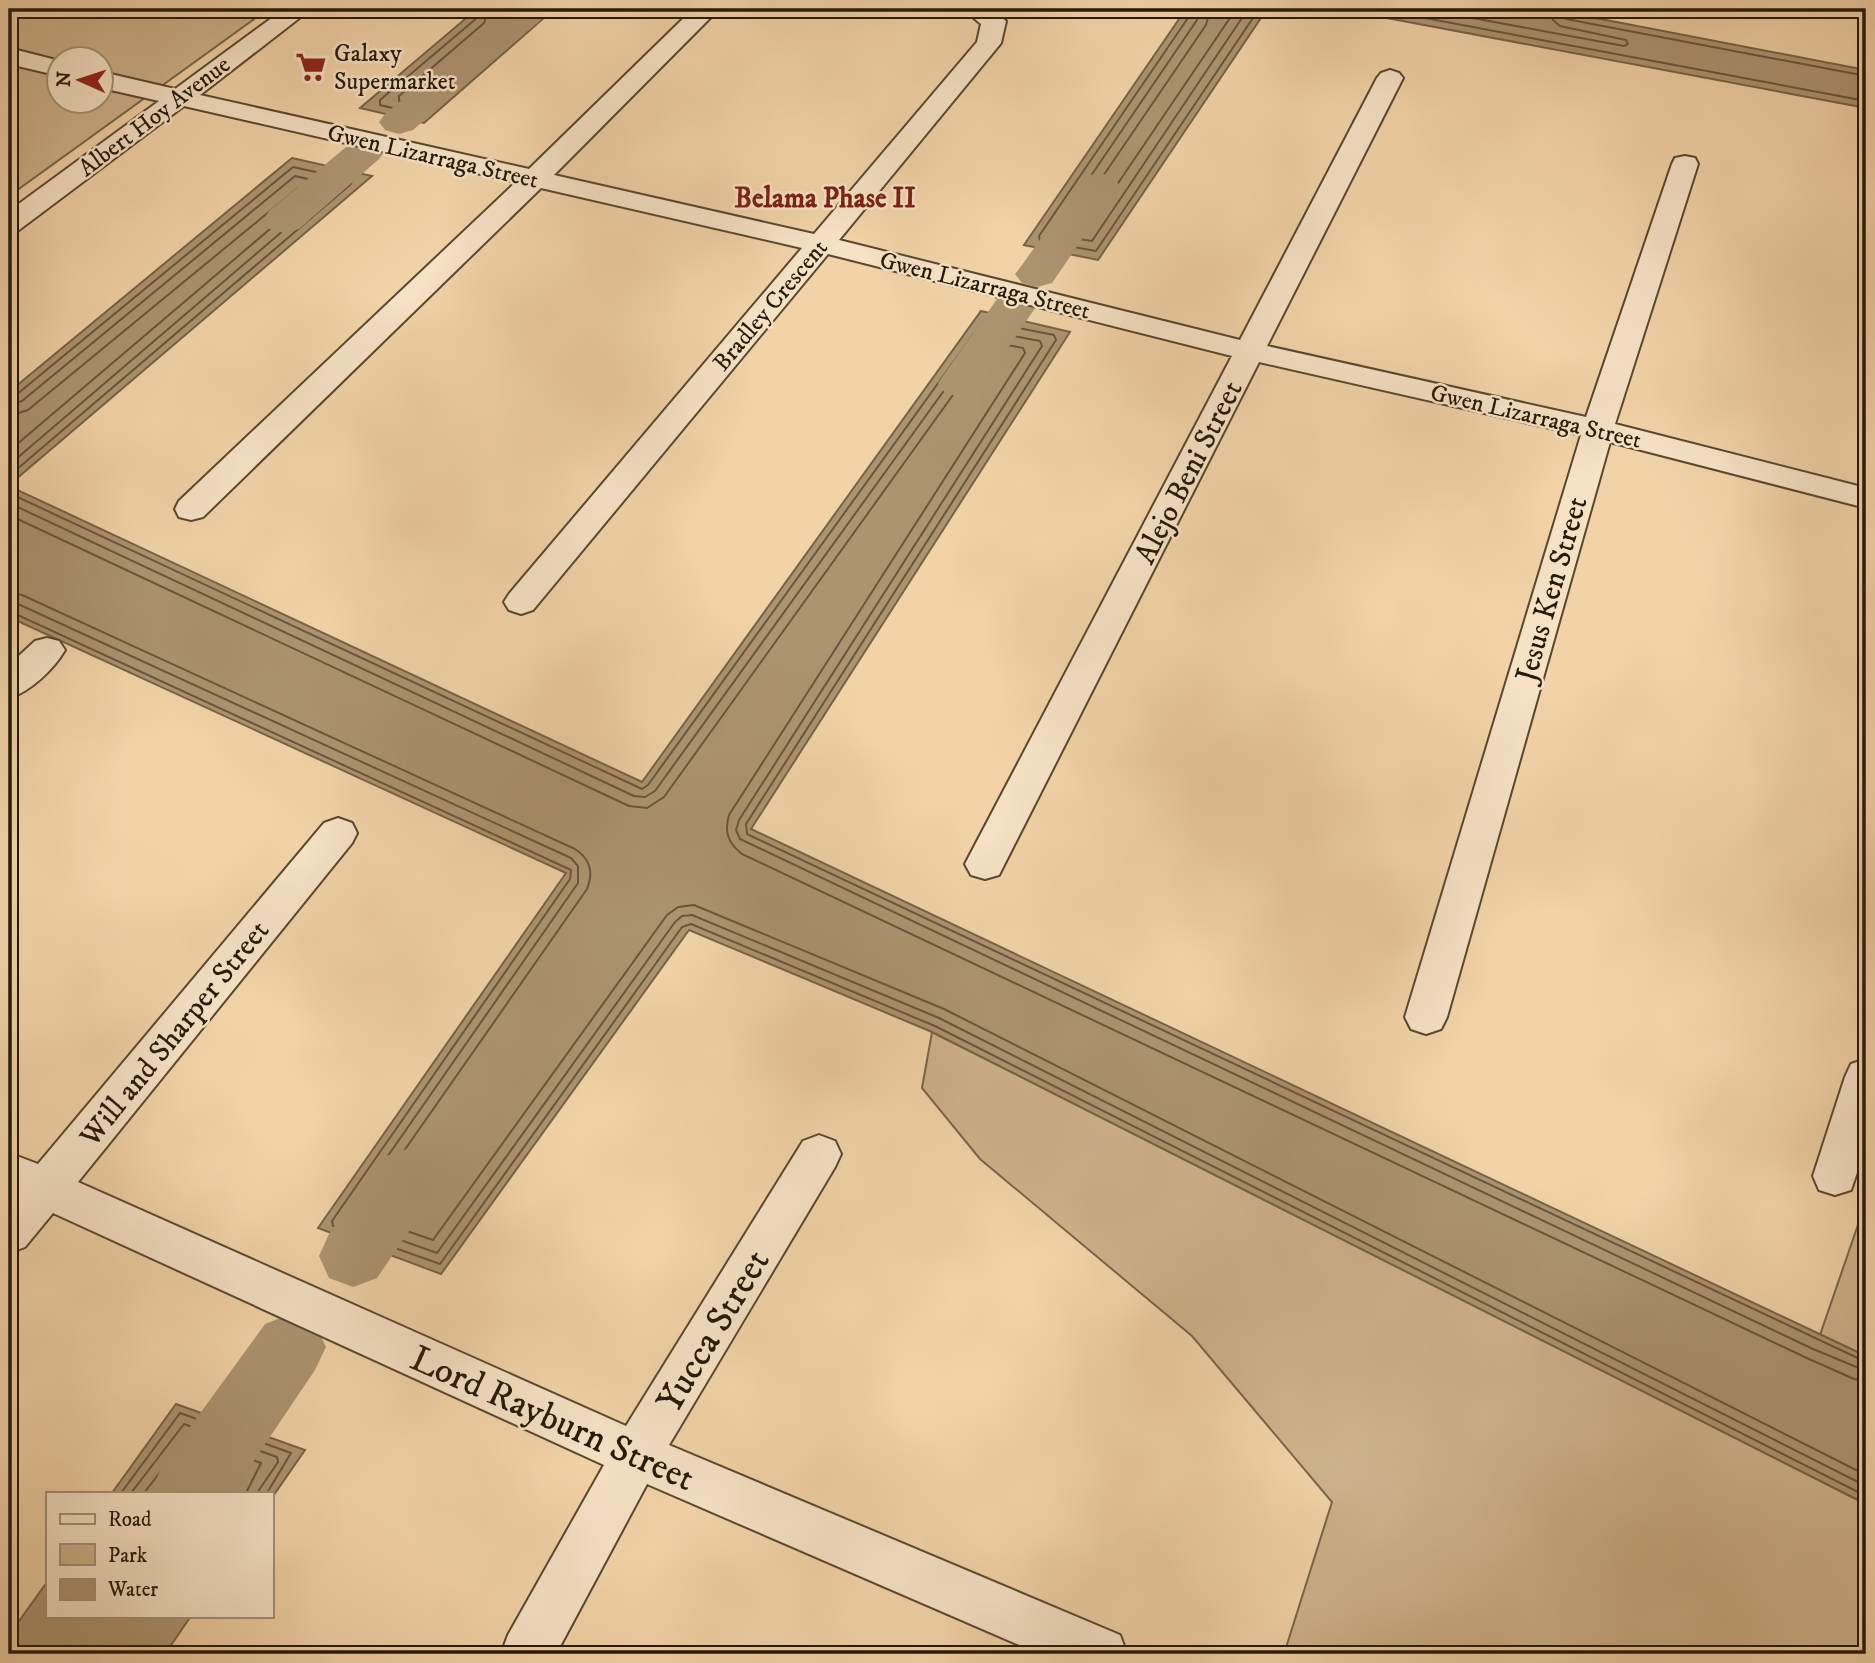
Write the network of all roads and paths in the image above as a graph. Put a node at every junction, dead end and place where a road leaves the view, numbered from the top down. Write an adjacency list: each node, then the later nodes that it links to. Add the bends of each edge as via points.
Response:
1 (299, 9): 8 (street, Albert Hoy Avenue)
2 (707, 9): 10 (street)
3 (975, 9): 12 (street, Bradley Crescent, via 995,21 989,43)
4 (9, 56): 5 (street)
5 (46, 65)
6 (1390, 78): 13 (street, Alejo Beni Street)
7 (116, 83): 8 (street, Gwen Lizarraga Street)
8 (179, 97): 10 (street, Gwen Lizarraga Street); 11 (street, Albert Hoy Avenue)
9 (1685, 164): 14 (street, Jesus Ken Street)
10 (535, 179): 12 (street, Gwen Lizarraga Street); 16 (street)
11 (9, 224)
12 (821, 244): 13 (street, Gwen Lizarraga Street); 17 (street, Bradley Crescent)
13 (1250, 351): 14 (street, Gwen Lizarraga Street); 21 (street, Alejo Beni Street)
14 (1598, 429): 15 (street, Gwen Lizarraga Street); 22 (street, Jesus Ken Street)
15 (1866, 498)
16 (191, 509)
17 (520, 602)
18 (47, 650): 19 (street)
19 (9, 685)
20 (338, 833): 26 (street, Will and Sharper Street)
21 (985, 864)
22 (1426, 1017)
23 (1866, 1077): 25 (street)
24 (819, 1154): 28 (street, Yucca Street)
25 (1835, 1176)
26 (28, 1180): 27 (street, Will and Sharper Street); 28 (street, Lord Rayburn Street)
27 (9, 1233)
28 (636, 1455): 29 (street, Yucca Street); 30 (street, Lord Rayburn Street)
29 (527, 1654)
30 (1101, 1654)

